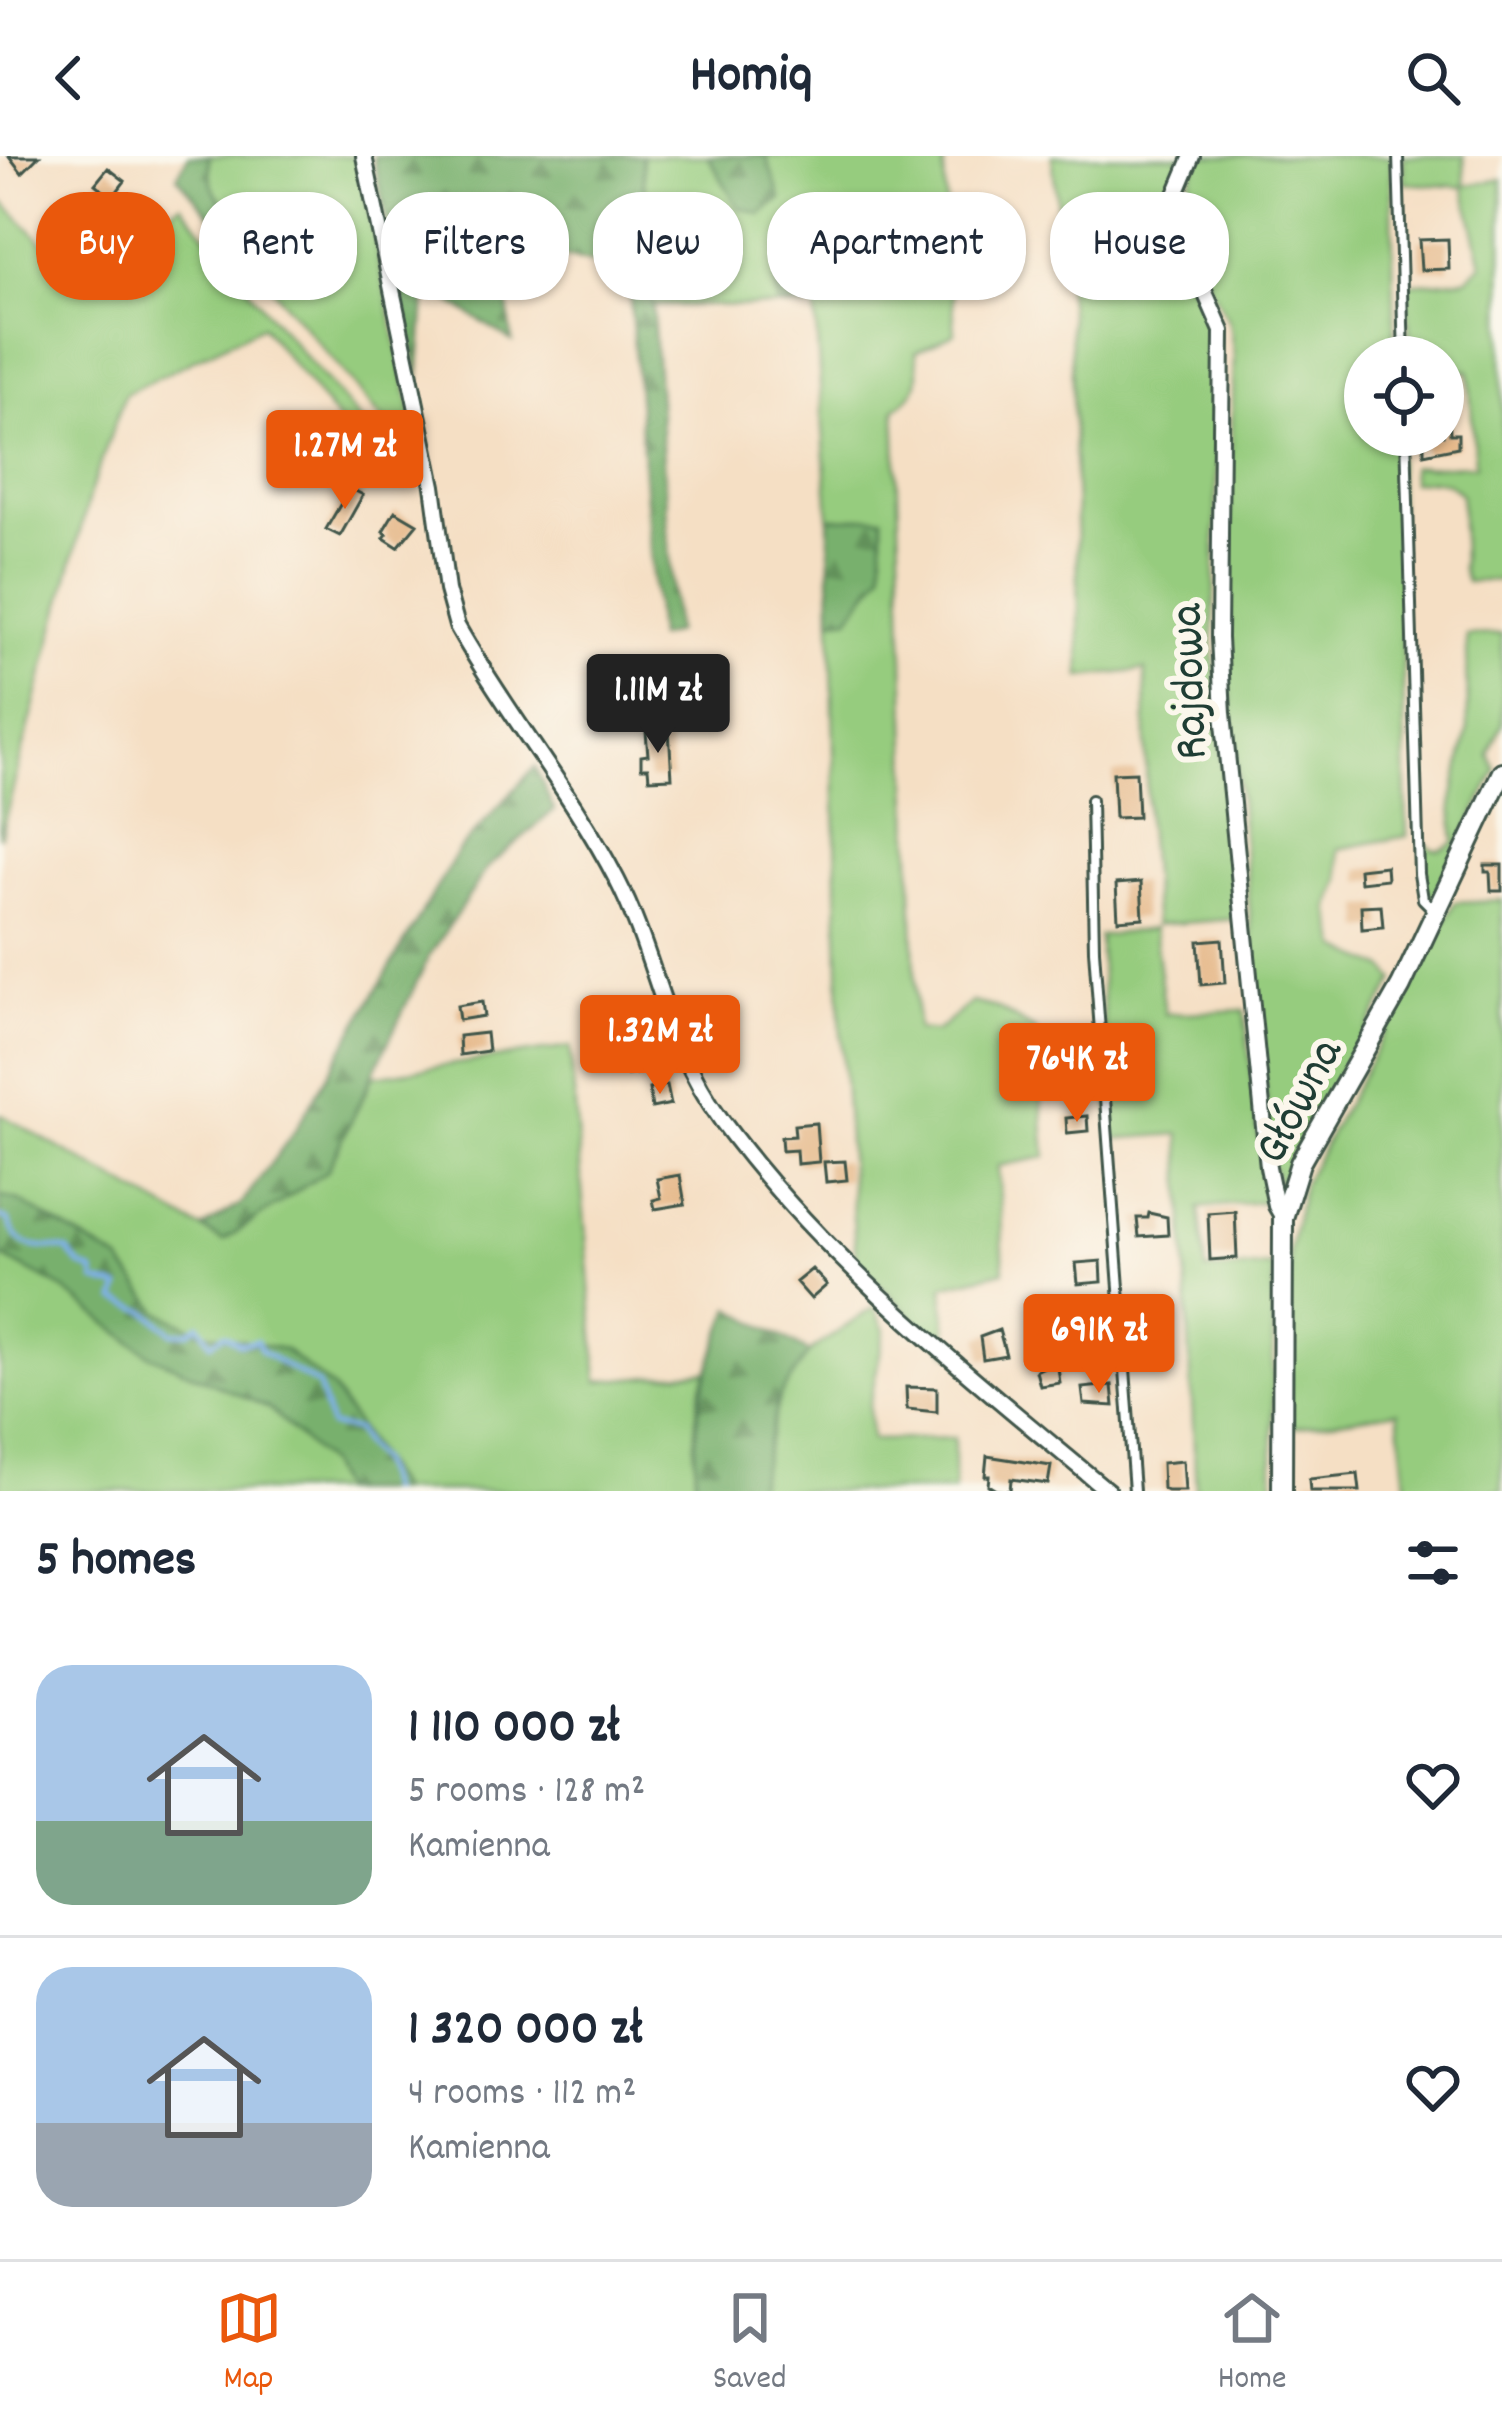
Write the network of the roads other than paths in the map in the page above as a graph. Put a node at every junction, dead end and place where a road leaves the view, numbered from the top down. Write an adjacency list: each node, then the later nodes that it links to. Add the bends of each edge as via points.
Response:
1 (364, 156): 10 (street, via 457,626 617,880 682,1055 736,1137 903,1319)
2 (1192, 156): 9 (street, Rajdowa, via 1170,224 1222,331 1223,713 1268,1167)
3 (1398, 156): 4 (lane)
4 (1403, 336)
5 (1407, 456): 8 (lane, via 1419,874 1423,899)
6 (1502, 772): 8 (street, Główna)
7 (1091, 800): 11 (lane, via 1094,950)
8 (1436, 912): 9 (street, Główna, via 1300,1163)
9 (1283, 1218): 12 (street, Główna)
10 (1108, 1491)
11 (1134, 1491)
12 (1282, 1491)

